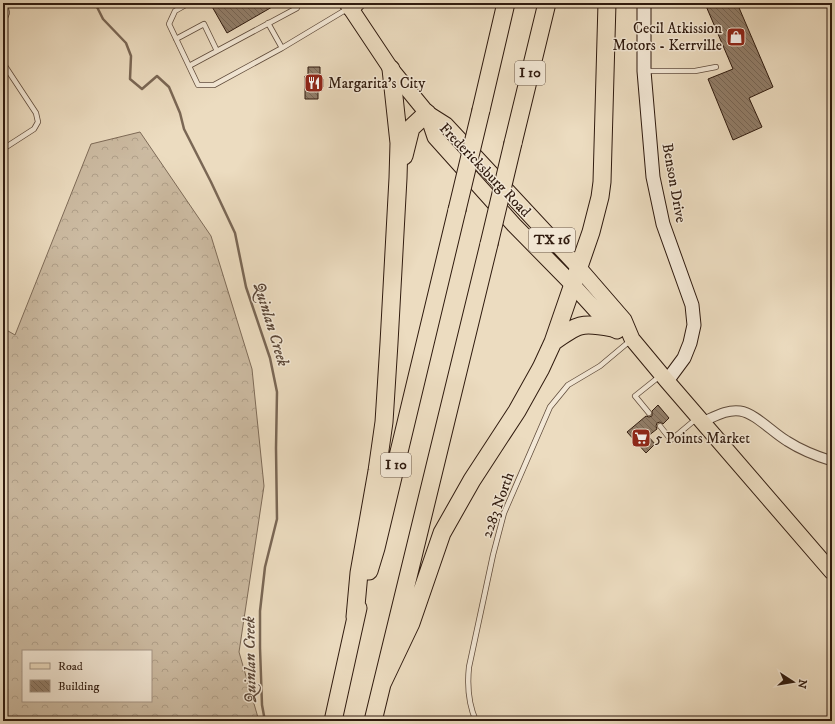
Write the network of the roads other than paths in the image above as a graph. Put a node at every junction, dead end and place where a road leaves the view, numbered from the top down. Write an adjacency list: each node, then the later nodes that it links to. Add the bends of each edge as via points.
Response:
1 (189, 3): 11 (lane, via 175,11 169,24)
2 (299, 3): 10 (lane, via 297,8)
3 (506, 3): 33 (highway, I 10, bridge, via 376,548)
4 (547, 3): 34 (highway, I 10, bridge)
5 (607, 3): 22 (highway, via 602,182 596,214)
6 (644, 3): 18 (street, Benson Drive)
7 (5, 4): 9 (lane, via 7,13)
8 (351, 4): 12 (lane); 17 (main road, Fredericksburg Road / TX 16)
9 (3, 23)
10 (268, 23): 12 (lane); 13 (lane)
11 (176, 39): 13 (lane, via 204,24); 15 (lane)
12 (282, 48): 15 (lane, via 214,85 198,84)
13 (217, 51): 15 (lane)
14 (3, 63): 20 (lane, via 36,113 38,122 34,129)
15 (189, 66)
16 (716, 67): 18 (lane, via 695,71)
17 (391, 69): 19 (main road, Fredericksburg Road / TX 16); 21 (highway, via 399,143)
18 (644, 71): 27 (street, Benson Drive, via 657,201 692,305 694,325 684,358)
19 (427, 113): 21 (highway, via 411,128); 22 (main road, Fredericksburg Road / TX 16, via 446,125); 23 (main road, Fredericksburg Road / TX 16, via 435,137 514,226)
20 (3, 149)
21 (398, 178): 33 (highway, via 384,422 359,573)
22 (579, 268): 23 (highway); 25 (main road, Fredericksburg Road / TX 16, via 624,320)
23 (572, 284): 24 (main road, Fredericksburg Road / TX 16); 26 (highway)
24 (612, 328): 25 (main road, Fredericksburg Road / TX 16); 26 (highway, via 593,324 577,326)
25 (632, 339): 27 (main road, Fredericksburg Road / TX 16); 37 (lane, 2283 North, via 609,360 564,388 550,407 504,513 469,667 469,702)
26 (553, 342): 34 (highway, via 517,411 472,480 442,533 411,623)
27 (664, 378): 28 (lane, via 635,396); 29 (main road, Fredericksburg Road / TX 16)
28 (649, 413)
29 (700, 420): 30 (lane, via 671,440); 31 (street, via 731,411 742,411 791,444); 32 (main road, Fredericksburg Road / TX 16)
30 (660, 426)
31 (832, 461)
32 (832, 572)
33 (355, 617): 35 (highway, I 10)
34 (382, 684): 36 (highway, I 10)
35 (333, 721)
36 (373, 721)
37 (476, 721)

